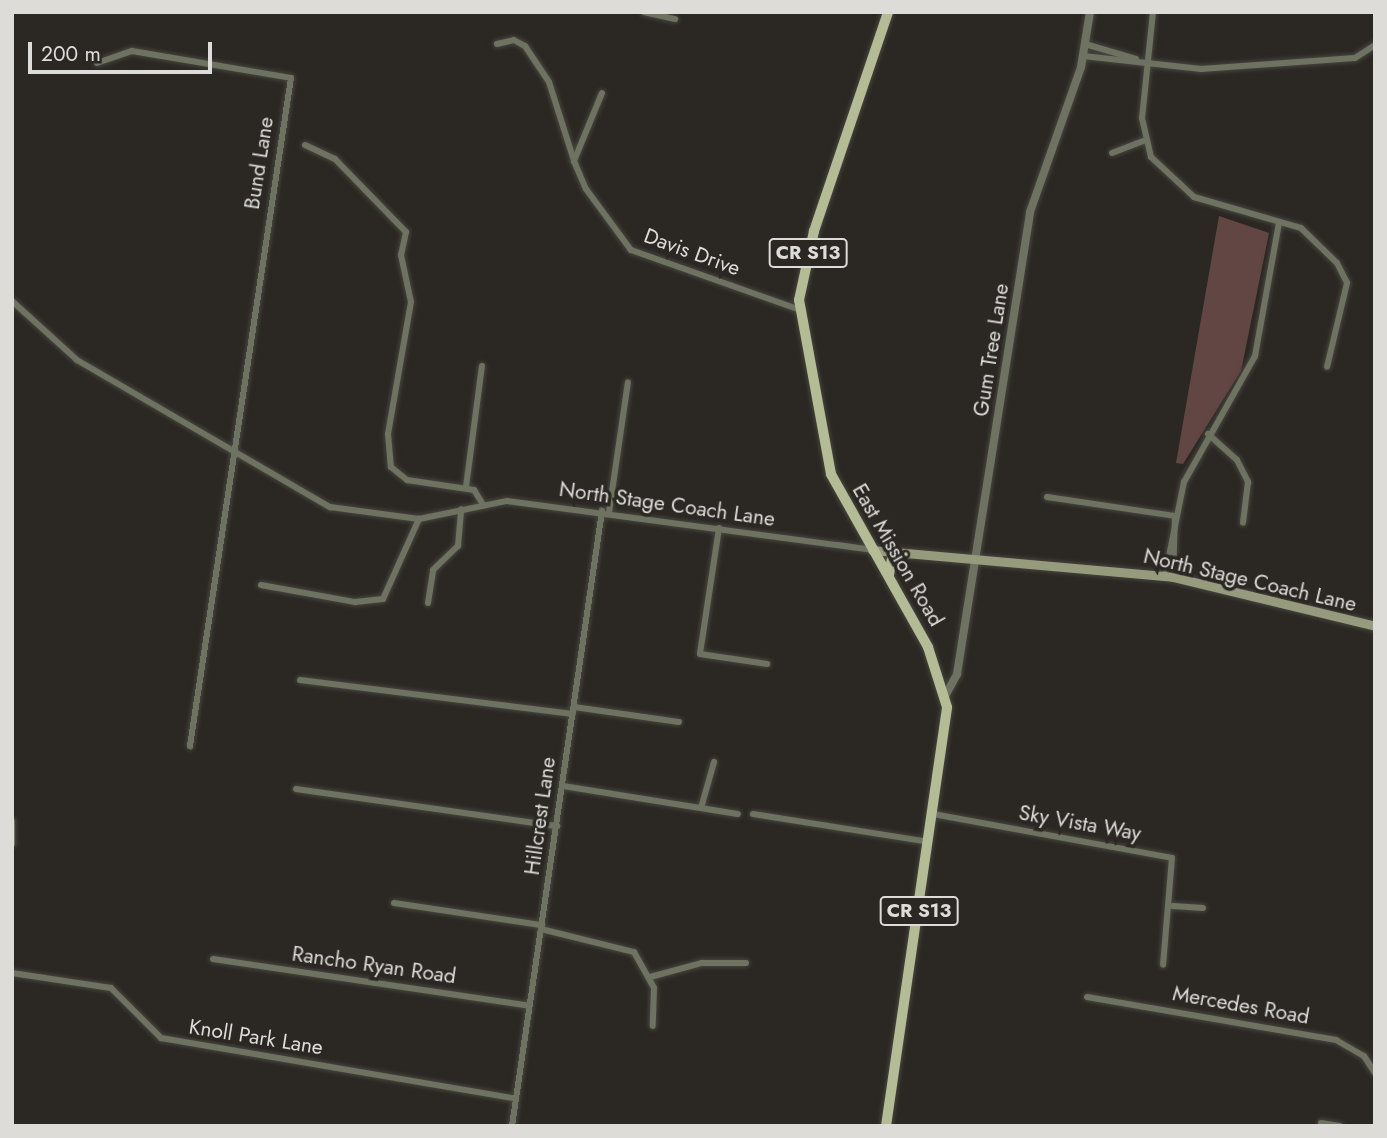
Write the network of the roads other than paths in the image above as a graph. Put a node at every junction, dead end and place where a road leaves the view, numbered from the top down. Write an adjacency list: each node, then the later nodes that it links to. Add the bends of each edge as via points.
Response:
1 (644, 12): 5 (street)
2 (888, 12): 20 (main road, East Mission Road / CR S13, via 814,231)
3 (1090, 12): 7 (street, Gum Tree Lane)
4 (1153, 12): 11 (street)
5 (675, 19)
6 (497, 44): 17 (street, Davis Drive, via 514,40 525,46 549,82)
7 (1085, 44): 9 (street, Gum Tree Lane); 10 (street)
8 (1375, 46): 11 (street, via 1355,58 1272,66 1201,69)
9 (1083, 56): 10 (street); 37 (street, Gum Tree Lane, via 1030,212)
10 (1136, 59): 11 (street)
11 (1152, 61): 14 (street)
12 (97, 63): 25 (street, Bund Lane, via 132,51 291,78)
13 (602, 93): 17 (street)
14 (1143, 141): 16 (street); 18 (street, via 1168,178 1194,197)
15 (305, 145): 26 (street, via 344,166 405,232 401,255 411,302 387,434 391,467 407,480)
16 (1112, 153)
17 (574, 161): 20 (street, Davis Drive, via 586,189 631,250)
18 (1279, 222): 22 (street, via 1301,228 1337,263 1347,283); 24 (street, via 1255,356)
19 (12, 301): 25 (street, North Stage Coach Lane, via 77,359)
20 (800, 310): 35 (main road, East Mission Road / CR S13, via 822,446)
21 (482, 366): 26 (street)
22 (1327, 367)
23 (628, 382): 30 (street, Hillcrest Lane)
24 (1208, 434): 31 (street); 33 (street, via 1237,460 1248,482)
25 (235, 450): 32 (street, North Stage Coach Lane, via 330,507); 48 (street)
26 (466, 487): 28 (street)
27 (1047, 497): 31 (street)
28 (482, 503): 29 (street, North Stage Coach Lane); 30 (street, North Stage Coach Lane)
29 (461, 509): 32 (street, North Stage Coach Lane); 41 (street, via 458,546 433,570)
30 (605, 512): 34 (street, North Stage Coach Lane); 46 (street, Hillcrest Lane)
31 (1175, 516): 38 (street)
32 (419, 519): 40 (street, via 383,599 355,602)
33 (1243, 523)
34 (719, 528): 35 (street, North Stage Coach Lane); 43 (street, via 700,654)
35 (872, 550): 36 (main road, North Stage Coach Lane); 39 (main road, East Mission Road / CR S13)
36 (893, 552): 37 (main road, North Stage Coach Lane); 39 (main road)
37 (974, 562): 38 (main road, North Stage Coach Lane, via 1055,563); 45 (street, Gum Tree Lane, via 957,674)
38 (1169, 576): 42 (main road, North Stage Coach Lane)
39 (889, 579): 45 (main road, East Mission Road / CR S13, via 928,646)
40 (261, 584)
41 (428, 603)
42 (1375, 626)
43 (767, 664)
44 (300, 680): 46 (street)
45 (945, 696): 55 (main road, East Mission Road / CR S13)
46 (574, 710): 47 (street); 50 (street, Hillcrest Lane)
47 (679, 722)
48 (190, 746)
49 (715, 762): 52 (street)
50 (563, 786): 52 (street); 57 (street, Hillcrest Lane)
51 (296, 789): 57 (street)
52 (701, 808): 53 (street)
53 (737, 814)
54 (753, 814): 58 (street)
55 (933, 814): 58 (main road, East Mission Road / CR S13); 61 (street, Sky Vista Way, via 1172,858)
56 (12, 821): 59 (street)
57 (557, 826): 63 (street, Hillcrest Lane)
58 (929, 842): 76 (main road, East Mission Road / CR S13)
59 (12, 844)
60 (394, 903): 63 (street)
61 (1173, 906): 62 (street); 66 (street, Sky Vista Way)
62 (1203, 908)
63 (541, 927): 68 (street, via 616,942 634,952); 70 (street, Hillcrest Lane)
64 (213, 959): 70 (street, Rancho Ryan Road)
65 (746, 963): 68 (street, via 702,963)
66 (1163, 965)
67 (12, 973): 73 (street, Knoll Park Lane, via 110,988 161,1038)
68 (650, 977): 71 (street)
69 (1087, 997): 72 (street, Mercedes Road, via 1336,1040 1364,1056)
70 (530, 1006): 73 (street, Hillcrest Lane)
71 (653, 1026)
72 (1375, 1073)
73 (516, 1099): 75 (street, Hillcrest Lane)
74 (1321, 1123): 77 (street)
75 (512, 1126)
76 (886, 1126)
77 (1340, 1126)

